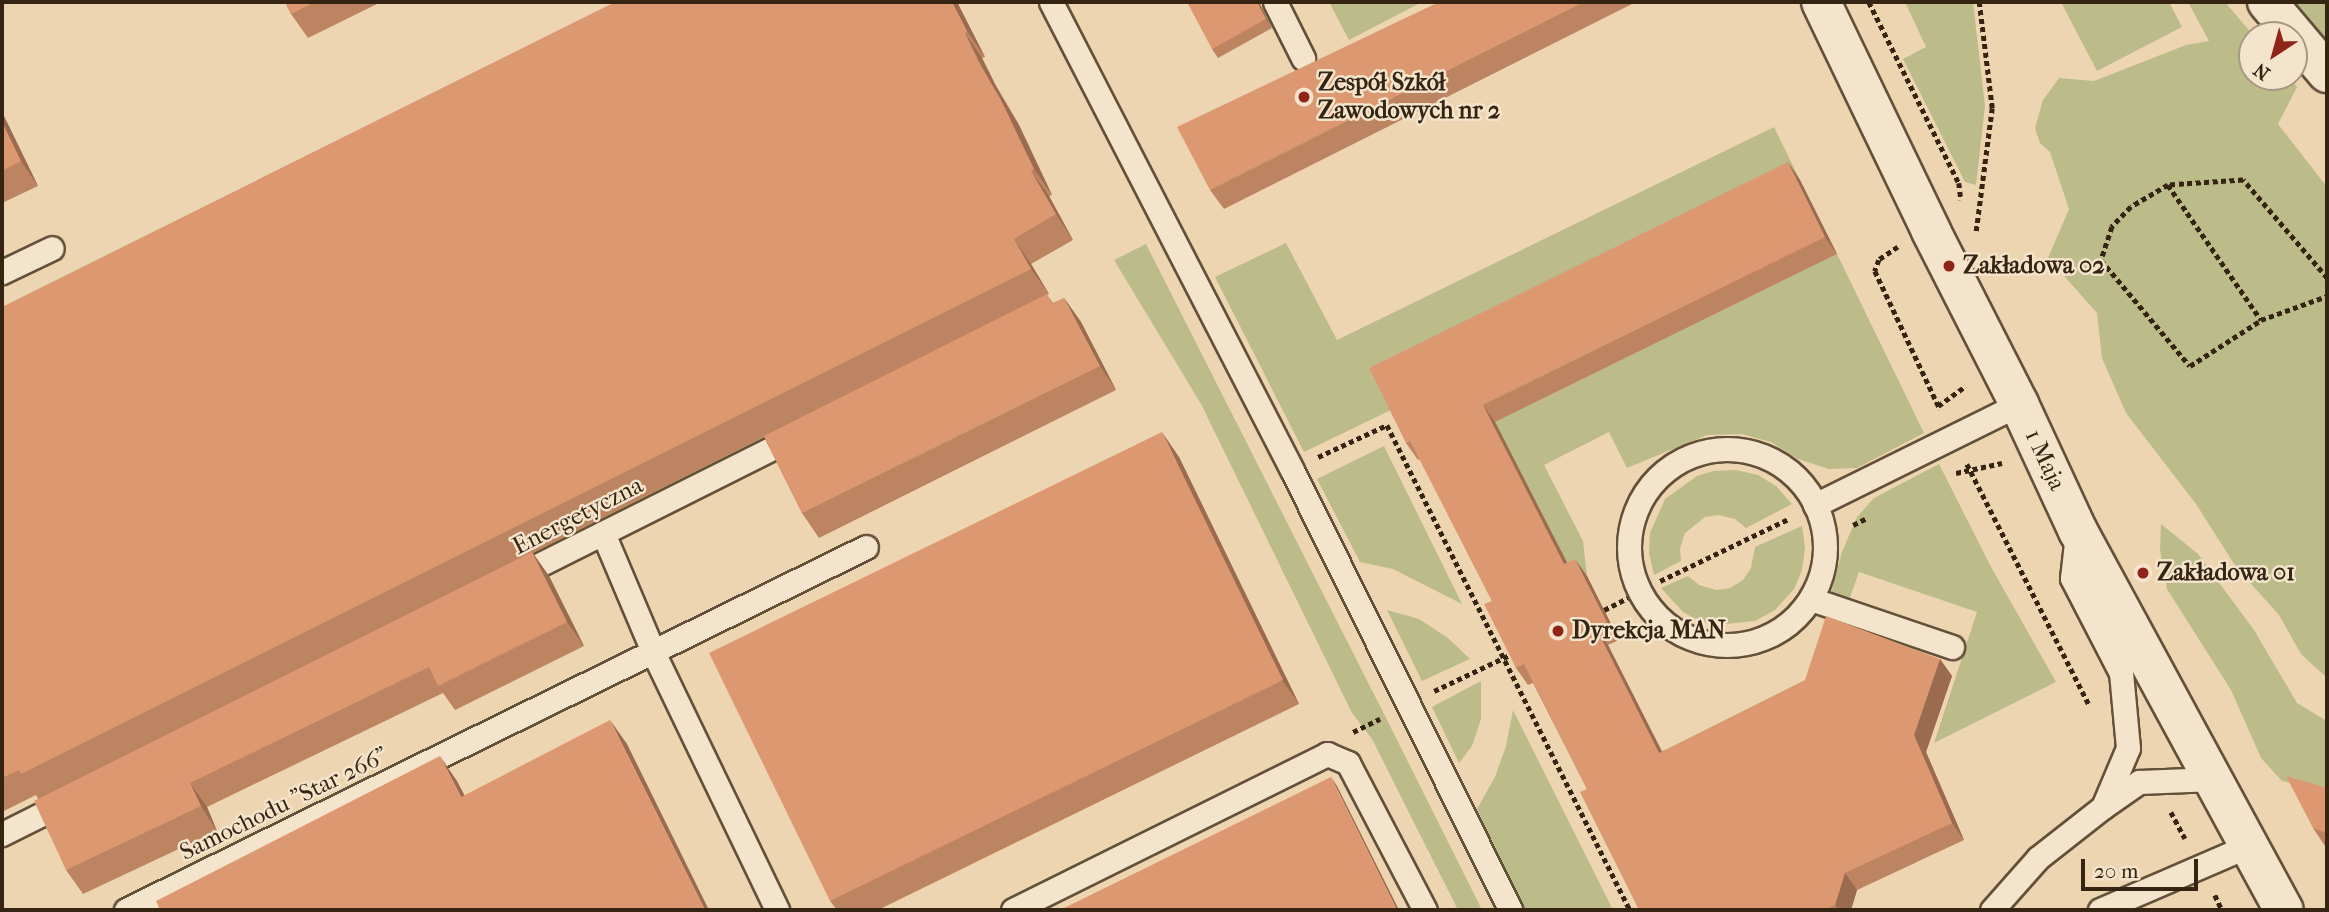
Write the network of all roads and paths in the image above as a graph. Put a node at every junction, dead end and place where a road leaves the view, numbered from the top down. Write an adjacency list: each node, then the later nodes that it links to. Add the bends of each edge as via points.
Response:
1 (1051, 2): 24 (lane)
2 (1275, 2): 7 (lane)
3 (1821, 2): 18 (street, 1 Maja)
4 (1868, 2): 10 (path, via 1959,183)
5 (1979, 2): 11 (path, via 1992,108)
6 (2267, 2): 8 (street)
7 (1303, 58)
8 (2327, 73)
9 (2168, 185): 15 (path, via 2243,180); 17 (path); 17 (path, via 2130,206 2112,227 2101,260 2190,366)
10 (1961, 206)
11 (1975, 242)
12 (1907, 243): 19 (path, via 1887,251 1875,271)
13 (52, 248): 14 (lane)
14 (2, 272)
15 (2327, 278)
16 (2327, 296): 17 (path)
17 (2261, 320)
18 (2019, 404): 26 (lane); 30 (street, 1 Maja)
19 (1942, 414)
20 (815, 427): 31 (lane, Energetyczna)
21 (1962, 453): 23 (path)
22 (2006, 462): 23 (path)
23 (1970, 469): 25 (path); 40 (path)
24 (1292, 470): 53 (lane); 54 (path, via 1387,425)
25 (1946, 477)
26 (1815, 505): 36 (lane, via 1825,542 1822,571); 36 (lane, via 1804,486 1782,466 1756,453 1722,449 1689,456 1660,475 1639,502 1629,534 1630,568 1643,599 1666,625 1696,641 1730,646 1763,639 1792,621)
27 (1876, 513): 29 (path)
28 (1792, 517): 33 (path)
29 (1853, 525)
30 (2078, 531): 41 (street, 1 Maja); 43 (lane, via 2072,578 2122,673 2127,725 2128,748)
31 (603, 533): 34 (lane, Energetyczna); 39 (lane)
32 (866, 547): 39 (lane, Samochodu "Star 266")
33 (1660, 581)
34 (492, 588)
35 (1631, 596): 37 (path)
36 (1811, 599): 38 (lane)
37 (1604, 610)
38 (1952, 647)
39 (654, 654): 49 (lane, Samochodu "Star 266"); 50 (lane)
40 (2092, 709)
41 (2214, 779): 43 (lane, via 2139,782); 46 (street, 1 Maja)
42 (88, 791): 45 (lane)
43 (2103, 807): 55 (lane, via 2038,858)
44 (2169, 809): 47 (path)
45 (2, 834)
46 (2250, 845): 56 (lane); 58 (street, 1 Maja)
47 (2191, 848)
48 (2213, 891): 57 (path)
49 (126, 910)
50 (777, 910)
51 (1013, 910): 52 (lane, via 1326,754 1348,763)
52 (1425, 910)
53 (1510, 910)
54 (1630, 910)
55 (1992, 910)
56 (2100, 910)
57 (2222, 910)
58 (2284, 910)

